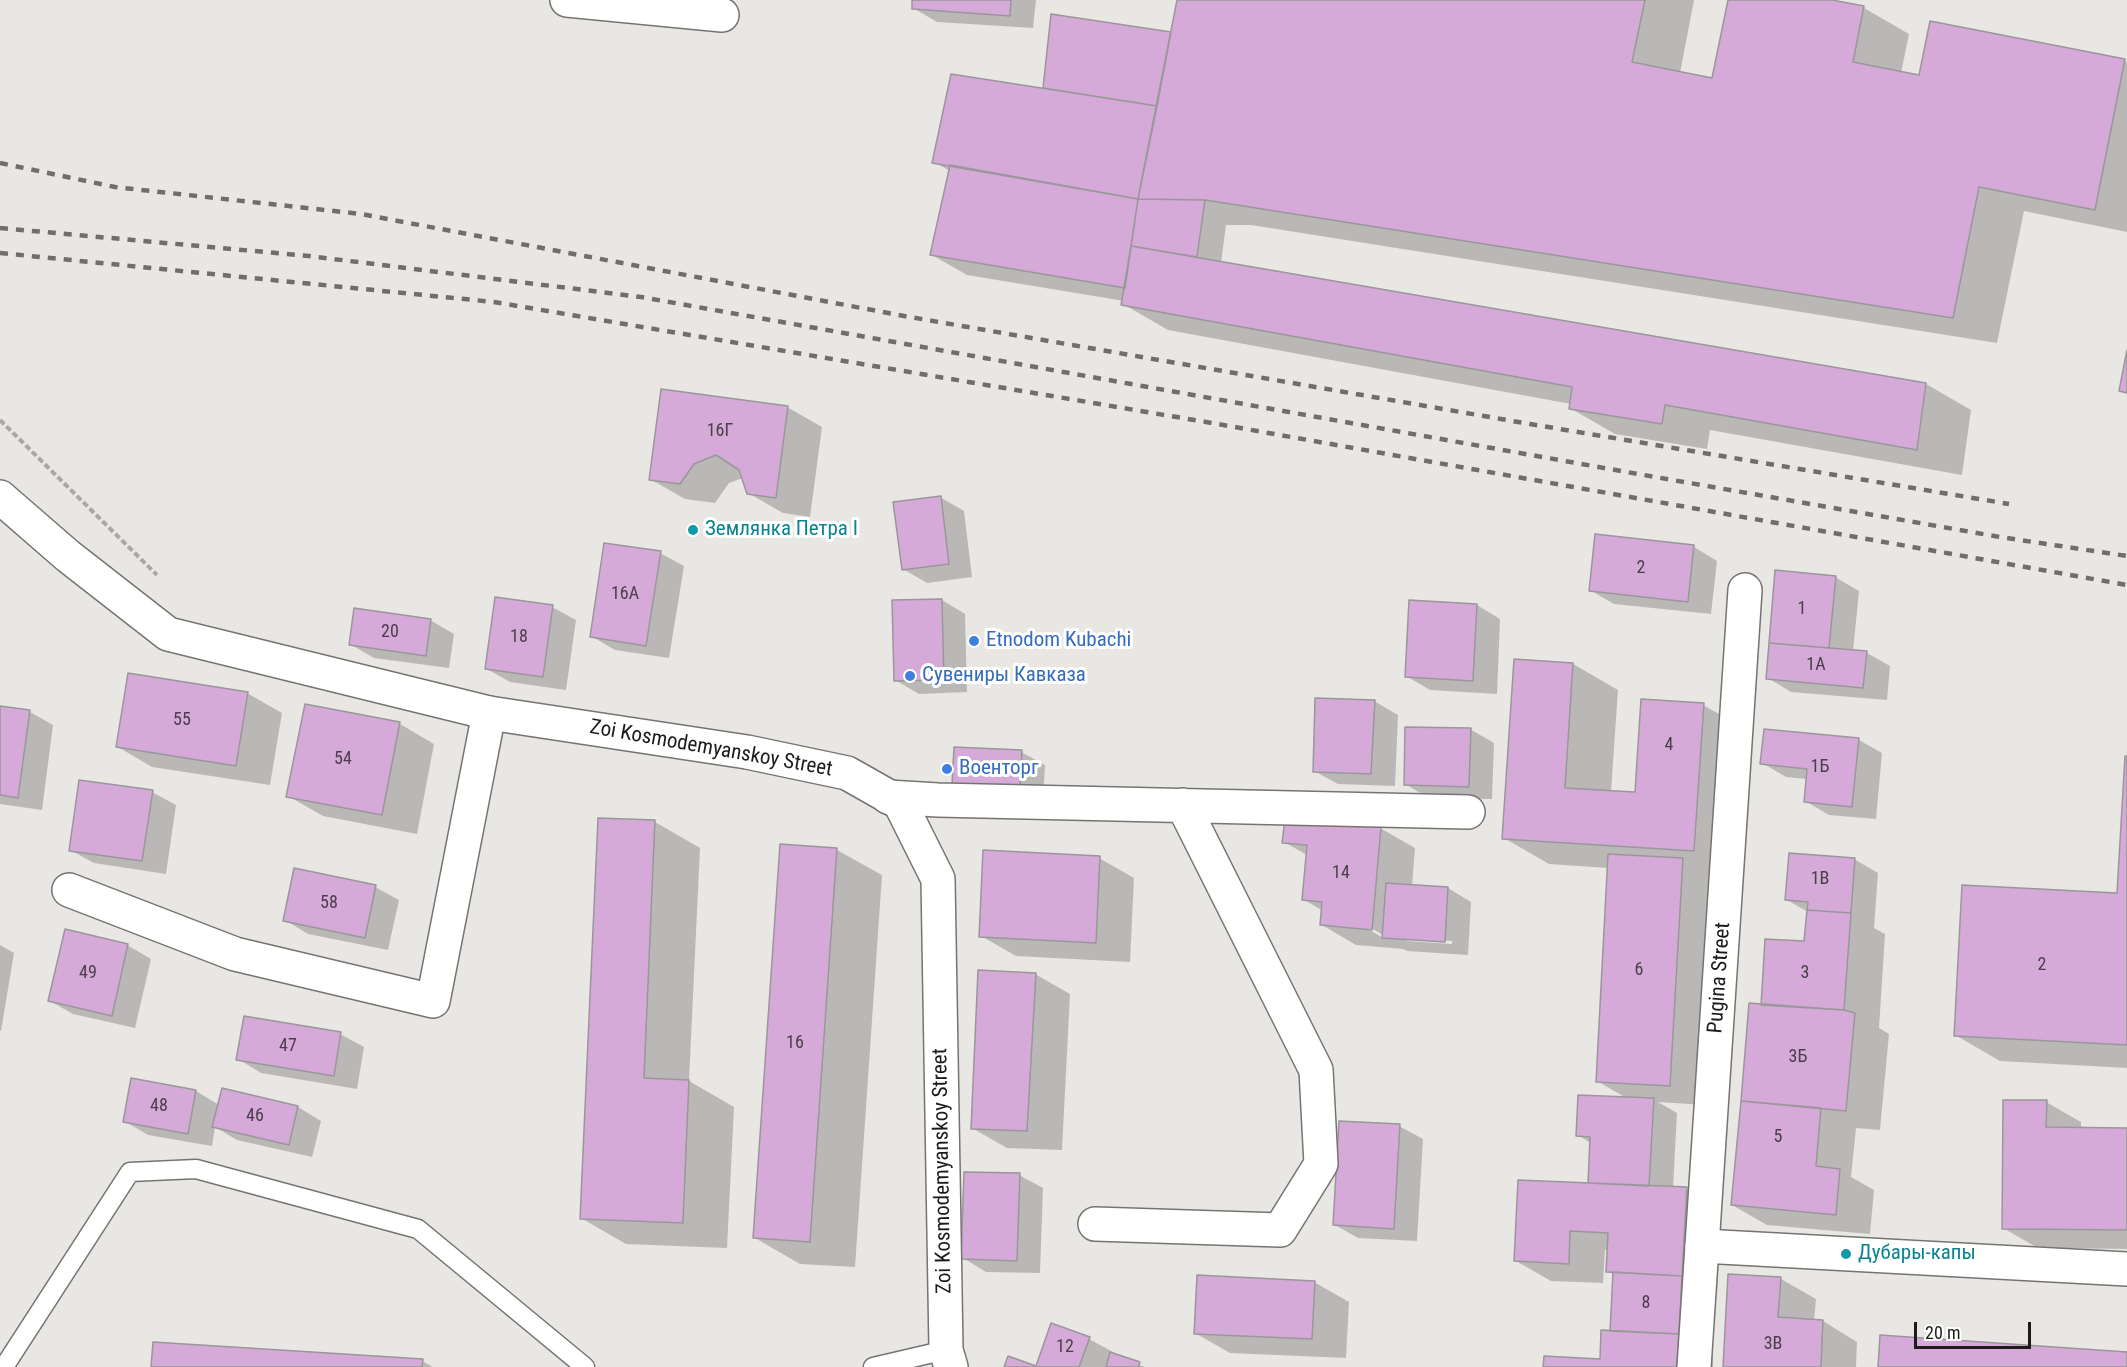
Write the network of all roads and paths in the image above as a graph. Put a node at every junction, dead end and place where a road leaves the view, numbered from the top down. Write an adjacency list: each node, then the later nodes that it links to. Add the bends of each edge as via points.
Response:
1 (567, 0): 2 (street)
2 (722, 15)
3 (0, 420): 5 (path)
4 (0, 496): 7 (street, Zoi Kosmodemyanskoy Street, via 68,556 168,634)
5 (159, 578)
6 (1745, 590): 13 (street, Pugina Street)
7 (489, 713): 8 (street, Zoi Kosmodemyanskoy Street, via 747,752 825,768 847,773); 11 (street, via 433,1001 235,954)
8 (888, 797): 9 (street); 15 (street, Zoi Kosmodemyanskoy Street, via 900,803 938,879)
9 (1183, 805): 10 (street); 12 (street, via 1316,1070 1321,1164 1280,1230)
10 (1468, 812)
11 (69, 890)
12 (1095, 1224)
13 (1702, 1246): 14 (street); 19 (street, Pugina Street)
14 (2127, 1269)
15 (948, 1358): 18 (lane)
16 (4, 1367): 17 (lane, via 130,1172 196,1169 418,1229)
17 (585, 1367)
18 (873, 1367)
19 (1694, 1367)

